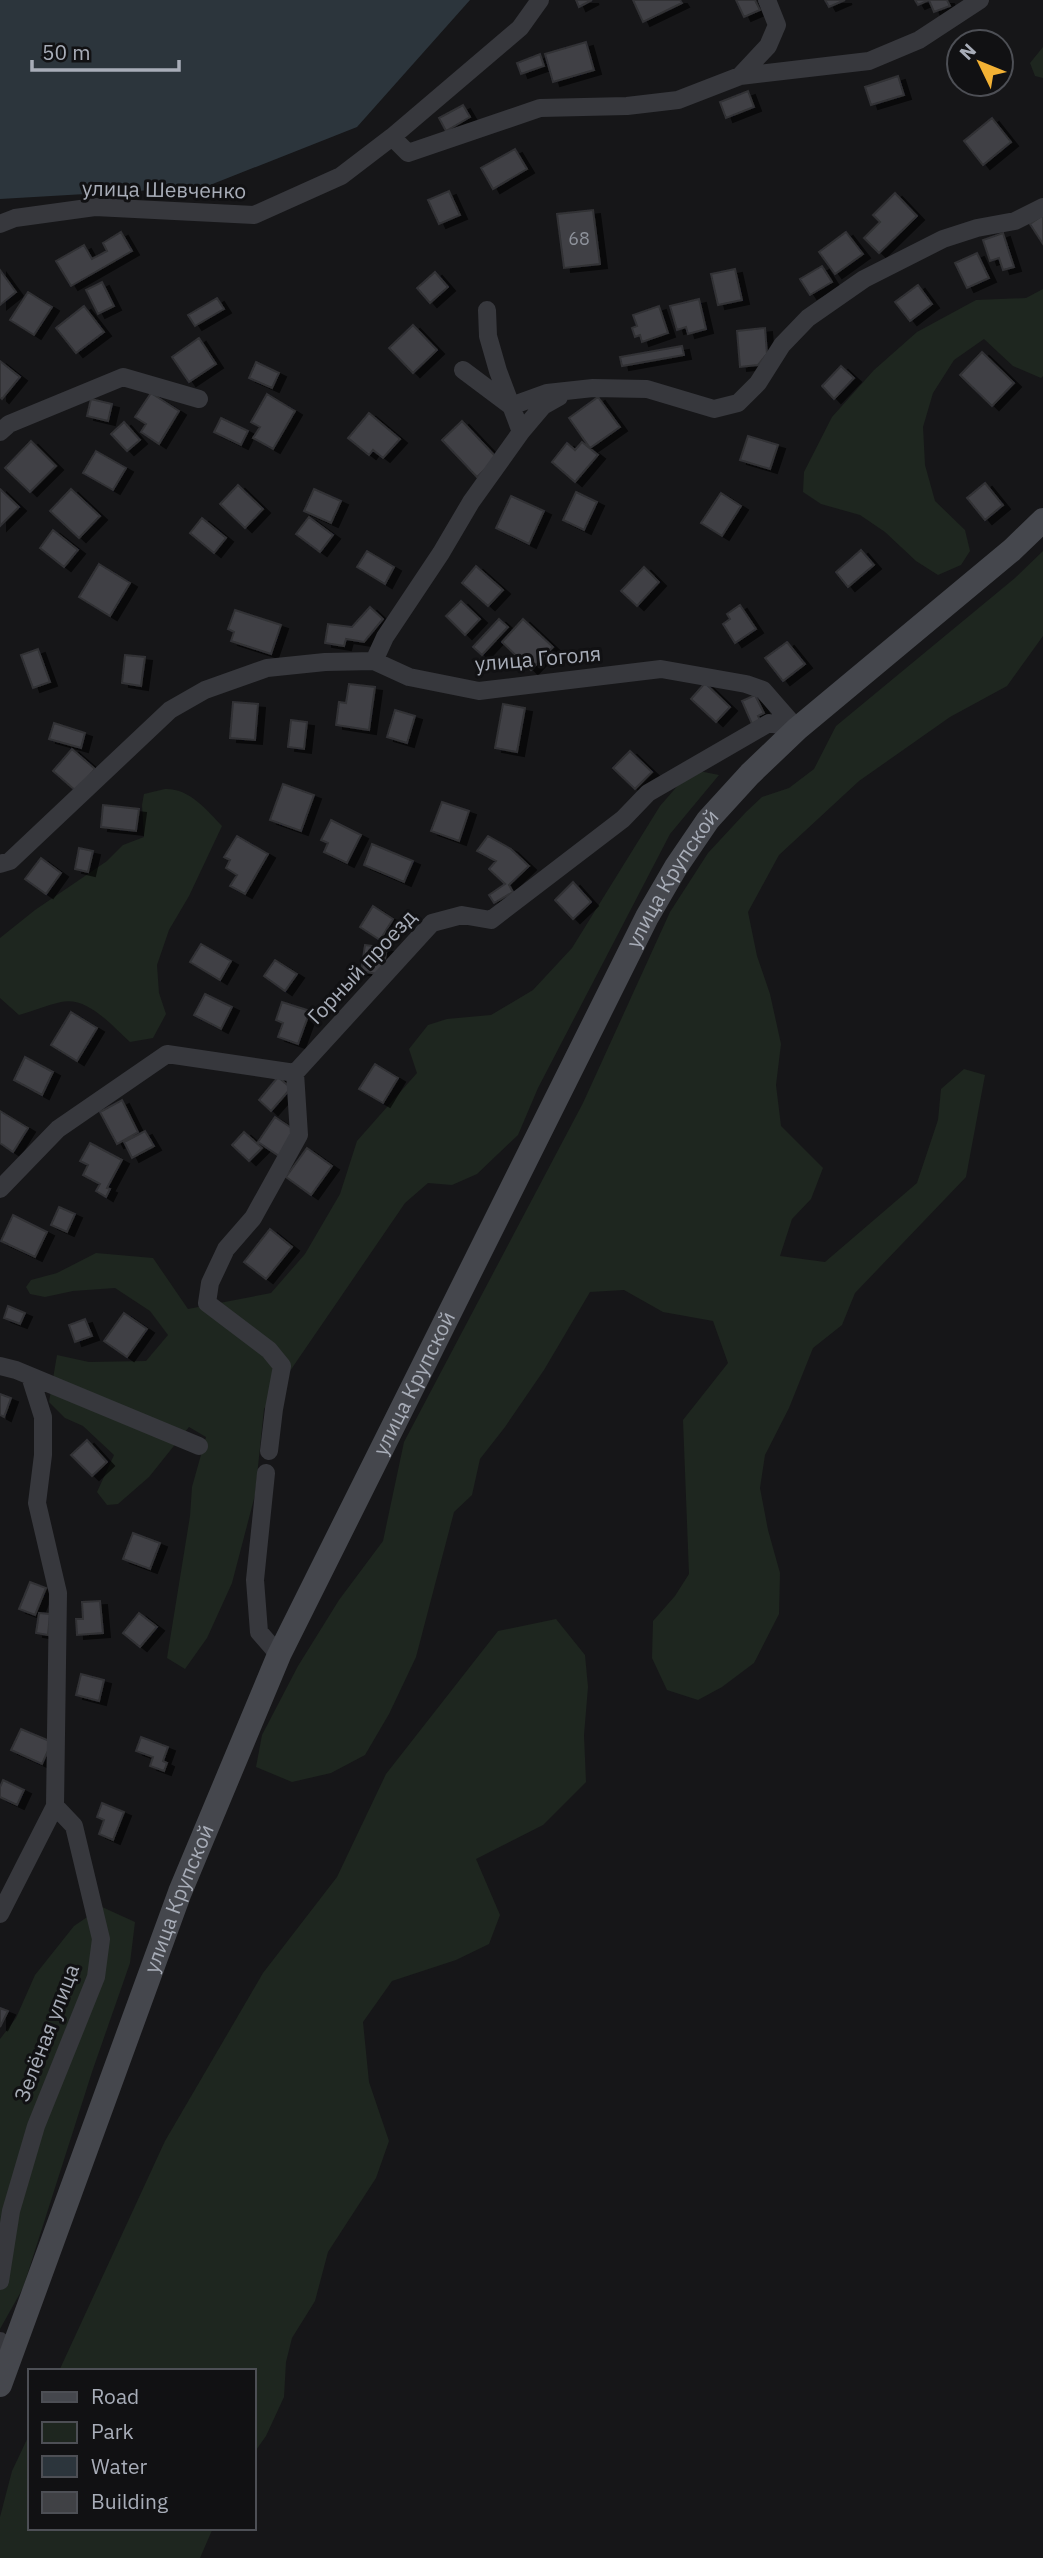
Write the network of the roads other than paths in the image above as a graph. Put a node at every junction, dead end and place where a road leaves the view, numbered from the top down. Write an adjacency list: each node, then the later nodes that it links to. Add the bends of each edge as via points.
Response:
1 (540, 0): 5 (street, улица Шевченко, via 520,28)
2 (767, 0): 4 (street, via 777,25 768,46)
3 (979, 0): 4 (street, via 919,40 869,61)
4 (740, 76): 5 (street, via 678,100 540,108 408,153)
5 (392, 137): 7 (street, улица Шевченко, via 341,176 254,215 95,207)
6 (1043, 207): 10 (street, via 1015,221 943,239 864,279 808,318 738,403 714,409 647,389)
7 (0, 223)
8 (487, 310): 12 (street, via 488,336)
9 (463, 370): 12 (street)
10 (574, 390): 12 (street, via 547,393); 14 (street, via 543,406)
11 (199, 399): 13 (street, via 123,377 9,424)
12 (511, 406): 14 (street)
13 (0, 432)
14 (521, 432): 16 (street, via 471,502)
15 (1043, 520): 17 (street, улица Крупской)
16 (374, 661): 17 (street, улица Гоголя, via 408,677 479,691 661,669 680,672 763,690); 18 (street, улица Гоголя, via 267,667 205,690 170,710 10,861)
17 (797, 729): 19 (street, Горный проезд, via 769,723 648,793 623,819 491,920 462,915 432,923); 26 (street, улица Крупской, via 708,820 647,917)
18 (0, 864)
19 (295, 1073): 20 (street, via 167,1054 58,1129); 24 (street, via 299,1135 253,1218 226,1249 210,1283 207,1303 269,1350 282,1366)
20 (0, 1189)
21 (0, 1366): 22 (street)
22 (30, 1376): 23 (street); 27 (street, via 43,1417 37,1503 58,1592)
23 (199, 1446)
24 (269, 1451)
25 (267, 1473): 26 (street, via 255,1580 259,1632)
26 (279, 1655): 31 (street, улица Крупской, via 180,1892)
27 (55, 1806): 28 (street); 29 (street, Зелёная улица, via 74,1826 100,1939 96,1977 36,2126 10,2211)
28 (0, 1914)
29 (0, 2281)
30 (0, 2341): 31 (street)
31 (1, 2383)

